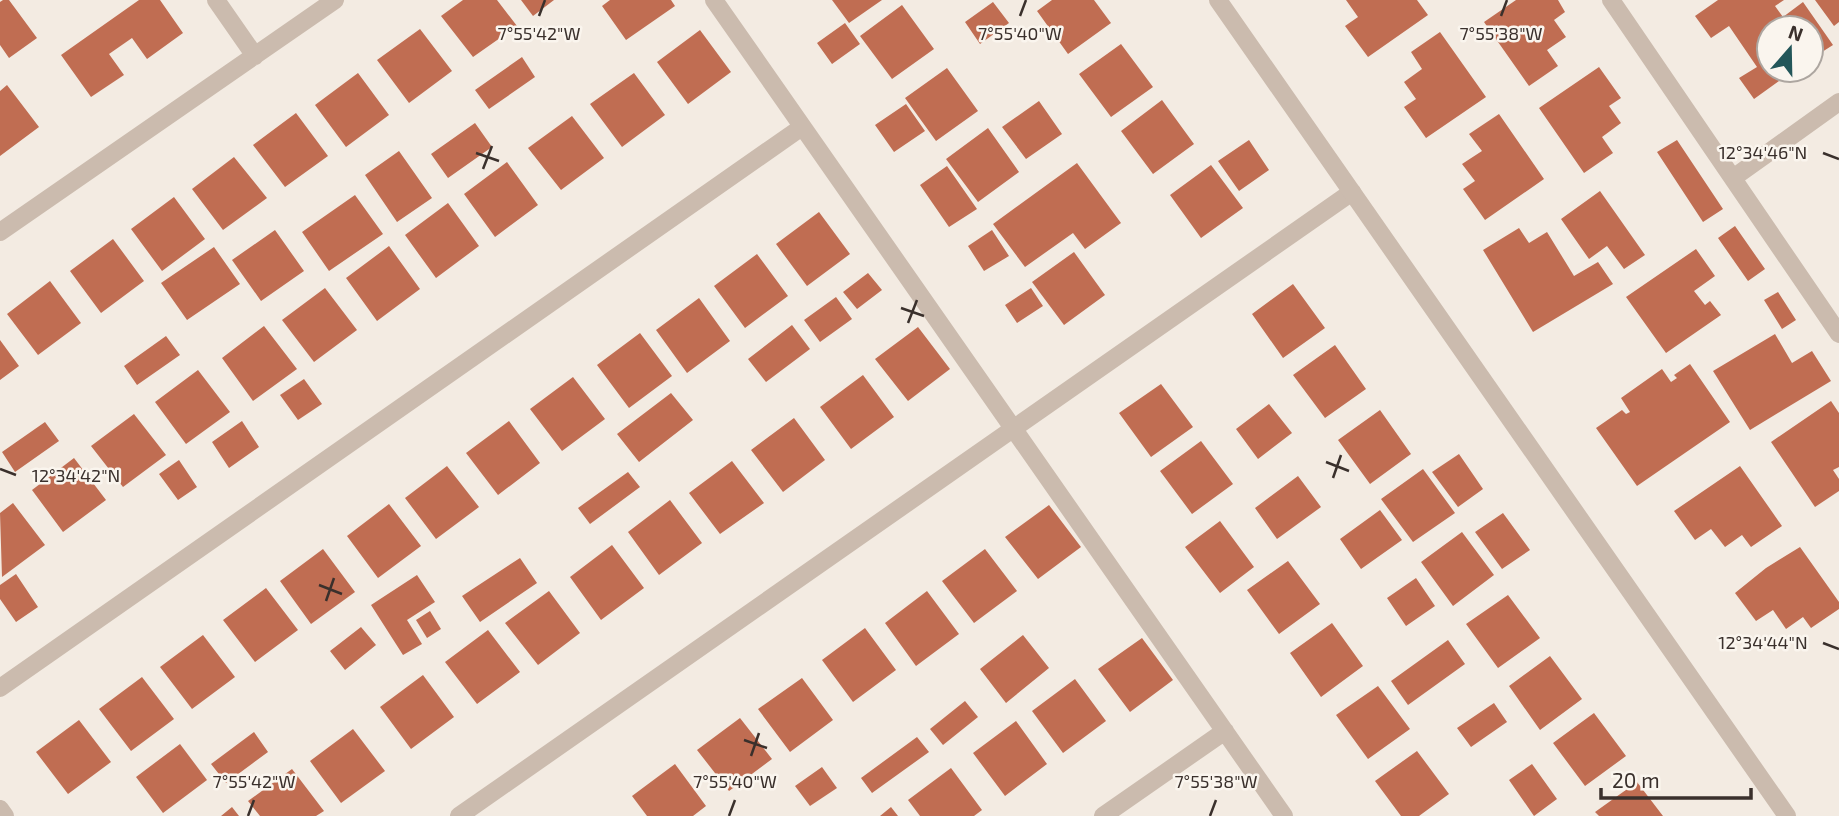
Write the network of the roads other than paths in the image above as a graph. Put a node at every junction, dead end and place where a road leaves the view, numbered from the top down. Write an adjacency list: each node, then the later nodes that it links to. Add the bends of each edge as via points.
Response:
1 (216, 0): 6 (street)
2 (335, 0): 6 (street)
3 (713, 0): 8 (street)
4 (1218, 0): 10 (street)
5 (1611, 0): 9 (street)
6 (255, 55): 11 (street)
7 (1839, 102): 9 (street)
8 (802, 127): 13 (street); 14 (street)
9 (1734, 178): 12 (street)
10 (1352, 192): 13 (street); 21 (street)
11 (0, 232)
12 (1839, 334)
13 (1013, 429): 15 (street); 18 (street)
14 (0, 688)
15 (1225, 731): 19 (street); 20 (street)
16 (0, 809): 17 (street)
17 (5, 816)
18 (459, 816)
19 (1103, 816)
20 (1284, 816)
21 (1787, 816)

